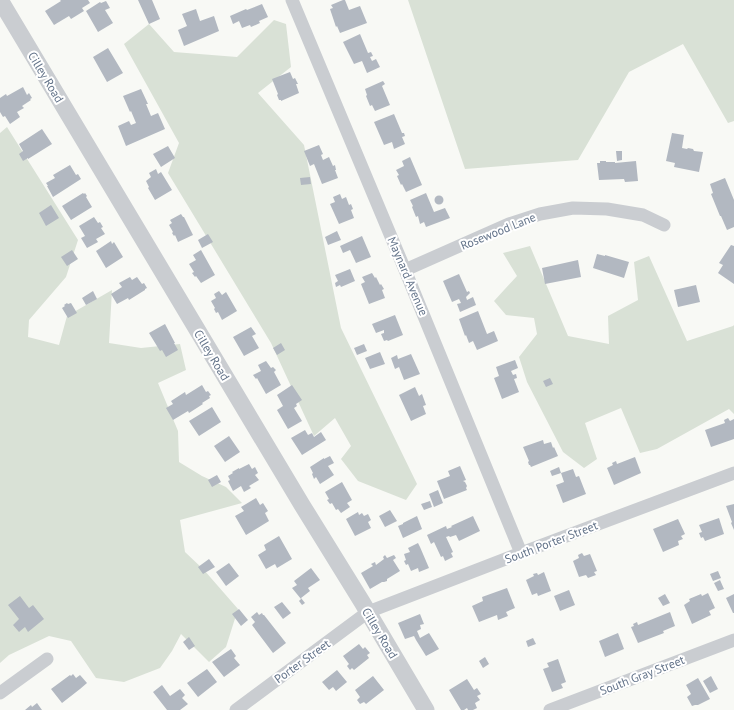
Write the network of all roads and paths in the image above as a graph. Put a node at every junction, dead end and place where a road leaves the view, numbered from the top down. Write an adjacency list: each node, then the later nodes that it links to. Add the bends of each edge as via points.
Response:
1 (0, 0): 7 (street, Cilley Road, via 297,498)
2 (292, 0): 4 (street, Maynard Avenue)
3 (664, 225): 4 (street, Rosewood Lane, via 643,215 607,209 573,208 540,214 509,224)
4 (405, 270): 6 (street, Maynard Avenue)
5 (734, 473): 6 (street, South Porter Street)
6 (522, 553): 7 (street, South Porter Street)
7 (368, 612): 11 (street, Porter Street); 12 (street, Cilley Road)
8 (734, 640): 13 (street, South Gray Street)
9 (47, 659): 10 (street)
10 (0, 692)
11 (236, 710)
12 (426, 710)
13 (550, 710)

